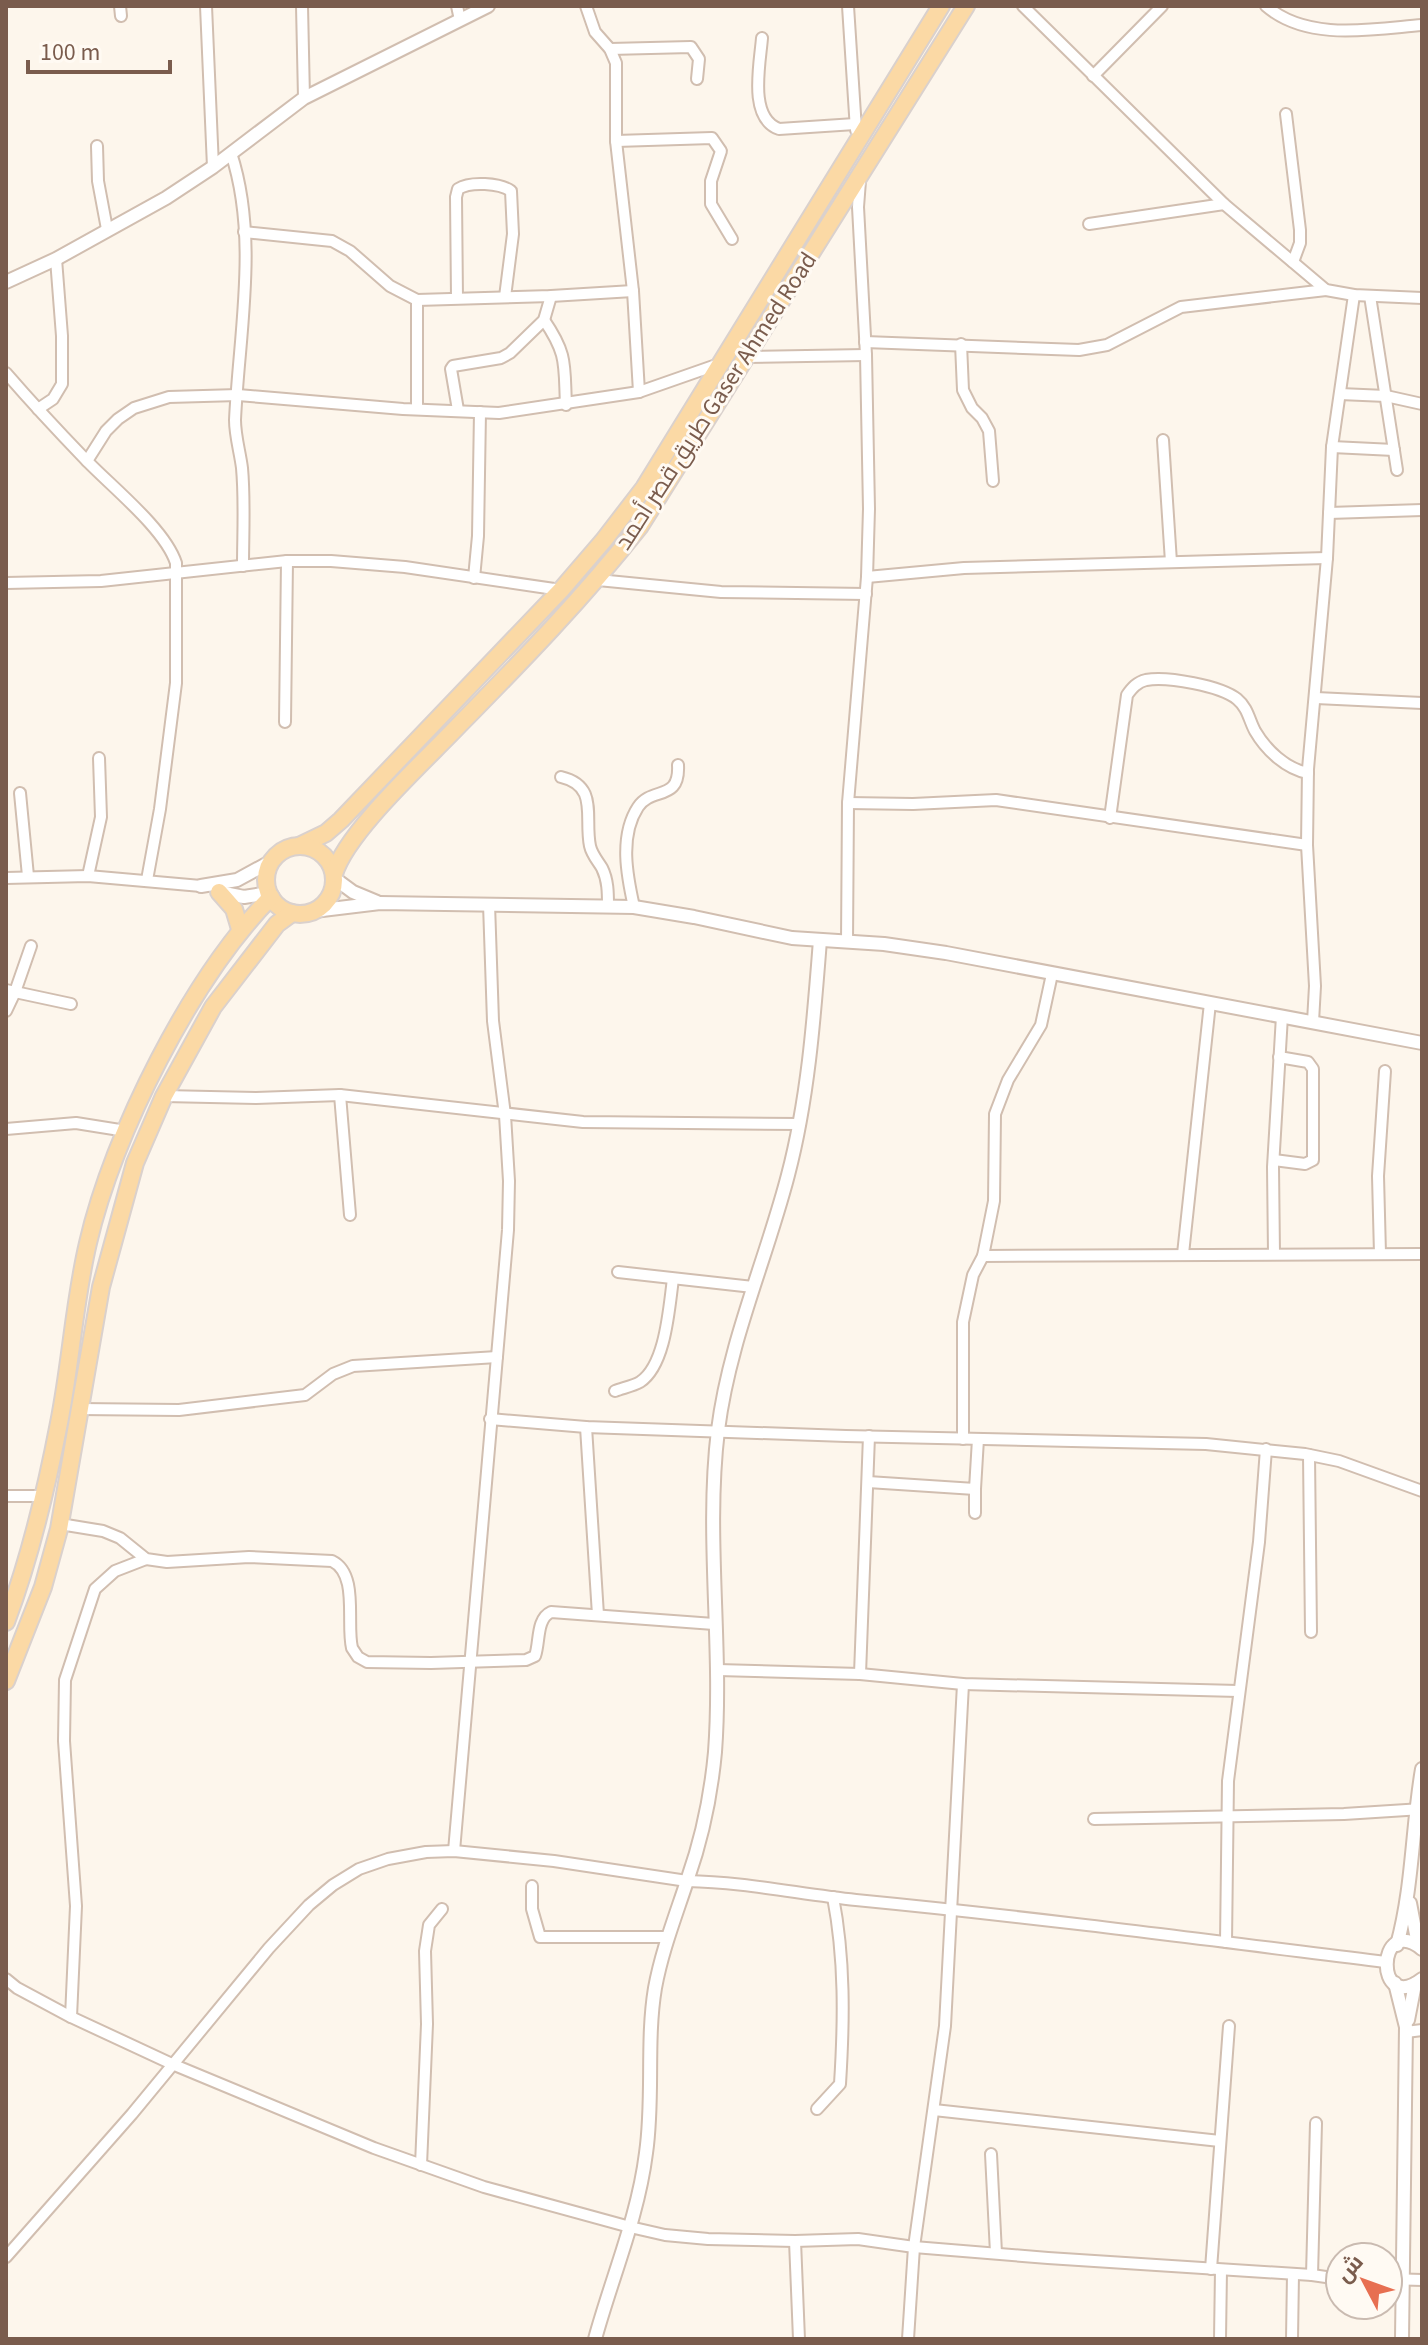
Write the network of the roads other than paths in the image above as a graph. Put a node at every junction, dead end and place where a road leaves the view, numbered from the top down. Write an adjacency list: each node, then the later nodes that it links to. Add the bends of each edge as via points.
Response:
1 (206, 6): 25 (street)
2 (302, 6): 18 (street)
3 (457, 6): 12 (street)
4 (488, 6): 12 (street)
5 (586, 6): 15 (street, via 595,32)
6 (848, 6): 20 (street)
7 (941, 6): 22 (main road, طريق قصر أحمد Gaser Ahmed Road)
8 (966, 6): 26 (main road, طريق قصر أحمد Gaser Ahmed Road)
9 (1023, 6): 16 (street)
10 (1162, 6): 16 (street)
11 (1266, 6): 13 (street, via 1313,27 1348,31)
12 (460, 20): 18 (street)
13 (1422, 25)
14 (762, 38): 20 (street, via 759,93 763,119 770,126)
15 (610, 49): 17 (street, via 691,47 699,59); 21 (street, via 616,63)
16 (1093, 76): 27 (street)
17 (697, 79)
18 (304, 98): 24 (street)
19 (1286, 114): 33 (street, via 1300,230)
20 (855, 124): 22 (street)
21 (616, 141): 31 (street, via 712,138 721,151 711,181 711,204); 36 (street)
22 (857, 144): 49 (main road, طريق قصر أحمد Gaser Ahmed Road)
23 (97, 146): 29 (street)
24 (231, 153): 25 (street); 30 (street)
25 (213, 167): 29 (street)
26 (860, 174): 45 (street); 48 (main road, طريق قصر أحمد Gaser Ahmed Road)
27 (1224, 204): 28 (street); 33 (street)
28 (1089, 224)
29 (107, 229): 32 (street)
30 (244, 232): 43 (street, via 332,241); 53 (street)
31 (732, 239)
32 (56, 259): 34 (street); 57 (street, via 62,384)
33 (1293, 262): 35 (street)
34 (6, 282)
35 (1326, 290): 37 (street); 46 (street, via 1181,307 1107,345 1079,350)
36 (633, 291): 38 (street); 51 (street)
37 (1354, 295): 39 (street); 52 (street)
38 (551, 296): 40 (street); 44 (street)
39 (1370, 296): 42 (street); 54 (street)
40 (505, 297): 41 (street); 41 (street, via 513,234 511,191 464,184 456,197)
41 (457, 298): 43 (street)
42 (1422, 298)
43 (417, 300): 58 (street)
44 (544, 320): 56 (street, via 564,355); 59 (street, via 501,358 453,366)
45 (865, 342): 46 (street); 47 (street)
46 (961, 344): 66 (street, via 964,393 989,431)
47 (866, 355): 48 (street); 74 (street)
48 (746, 357): 76 (main road, طريق قصر أحمد Gaser Ahmed Road, via 640,526)
49 (721, 364): 51 (street); 78 (main road, طريق قصر أحمد Gaser Ahmed Road, via 644,488)
50 (6, 373): 57 (street)
51 (639, 392): 56 (street)
52 (1340, 394): 54 (street); 62 (street)
53 (238, 395): 58 (street); 64 (street, via 169,397 134,408 106,431); 72 (street)
54 (1386, 396): 55 (street); 63 (street)
55 (1422, 404)
56 (566, 405): 60 (street)
57 (38, 409): 64 (street)
58 (417, 409): 59 (street)
59 (458, 410): 60 (street)
60 (480, 412): 75 (street)
61 (1163, 440): 71 (street)
62 (1332, 447): 63 (street); 68 (street)
63 (1394, 450): 65 (street)
64 (87, 461): 73 (street, via 163,538)
65 (1397, 470)
66 (993, 481)
67 (1422, 510): 68 (street)
68 (1329, 513): 69 (street)
69 (1327, 558): 71 (street); 80 (street)
70 (287, 561): 72 (street); 75 (street, via 371,564); 82 (street)
71 (1171, 562): 74 (street, via 964,568)
72 (243, 566): 73 (street)
73 (178, 573): 77 (street); 97 (street, via 176,683)
74 (867, 577): 79 (street)
75 (474, 578): 78 (street)
76 (598, 580): 79 (street, via 721,592); 95 (main road, طريق قصر أحمد Gaser Ahmed Road, via 394,793 341,856)
77 (6, 583)
78 (561, 590): 91 (main road, طريق قصر أحمد Gaser Ahmed Road, via 341,820)
79 (866, 594): 88 (street)
80 (1316, 698): 81 (street); 85 (street)
81 (1422, 703)
82 (285, 722)
83 (99, 758): 94 (street, via 102,807)
84 (678, 765): 104 (street, via 675,784 644,800 630,827 627,865)
85 (1308, 773): 89 (street, via 1272,753 1257,735 1245,706 1222,689 1145,680 1127,695); 90 (street)
86 (561, 777): 103 (street, via 585,793 590,846 604,871)
87 (20, 793): 93 (street)
88 (848, 803): 89 (street, via 996,800); 109 (street)
89 (1110, 818): 90 (street)
90 (1307, 845): 117 (street)
91 (299, 846): 92 (main road); 95 (main road, via 322,853)
92 (272, 861): 98 (street, via 237,880); 100 (main road, via 266,882)
93 (28, 876): 94 (street); 96 (street)
94 (88, 876): 97 (street)
95 (334, 876): 101 (street, via 353,892); 105 (main road, via 327,900)
96 (6, 878)
97 (147, 880): 98 (street)
98 (201, 886): 99 (street)
99 (219, 892): 100 (street); 107 (main road, via 234,909)
100 (270, 895): 106 (main road); 107 (main road)
101 (380, 903): 102 (street); 105 (street)
102 (489, 904): 103 (street); 123 (street, via 493,1021)
103 (608, 906): 104 (street)
104 (634, 907): 108 (street)
105 (314, 911): 106 (main road)
106 (292, 913): 122 (main road, via 277,924 213,1007)
107 (240, 929): 126 (main road, via 169,1042)
108 (820, 940): 109 (street); 124 (street)
109 (847, 942): 111 (street, via 946,953)
110 (31, 946): 112 (street)
111 (1052, 974): 113 (street); 133 (street, via 1041,1025 1008,1080 995,1114 994,1201)
112 (11, 991): 114 (street); 115 (street)
113 (1210, 1003): 116 (street); 129 (street)
114 (71, 1004)
115 (6, 1011)
116 (1282, 1016): 117 (street); 119 (street)
117 (1313, 1022): 118 (street)
118 (1422, 1043)
119 (1279, 1057): 127 (street); 127 (street, via 1308,1062 1313,1069 1313,1160)
120 (1385, 1071): 131 (street, via 1378,1176)
121 (340, 1095): 122 (street); 123 (street); 128 (street)
122 (164, 1096): 139 (main road, via 120,1212)
123 (505, 1115): 124 (street, via 618,1124); 137 (street, via 508,1218)
124 (800, 1124): 136 (street)
125 (6, 1129): 126 (street, via 76,1123)
126 (126, 1131): 152 (main road, via 88,1244)
127 (1274, 1160): 130 (street)
128 (350, 1215)
129 (1183, 1254): 130 (street); 133 (street)
130 (1274, 1254): 131 (street)
131 (1380, 1254): 132 (street)
132 (1422, 1254)
133 (983, 1256): 144 (street, via 973,1275 963,1322)
134 (618, 1272): 135 (street)
135 (673, 1279): 136 (street); 138 (street, via 663,1344 652,1367 641,1381)
136 (753, 1287): 142 (street)
137 (497, 1357): 139 (street, via 353,1366 305,1395 230,1405); 140 (street)
138 (615, 1391)
139 (79, 1409): 154 (main road)
140 (490, 1419): 141 (street); 160 (street)
141 (586, 1427): 142 (street); 156 (street)
142 (718, 1429): 143 (street); 158 (street)
143 (869, 1436): 144 (street); 148 (street)
144 (963, 1439): 145 (street)
145 (978, 1439): 146 (street); 149 (street)
146 (1266, 1449): 147 (street); 165 (street)
147 (1309, 1455): 150 (street); 159 (street)
148 (868, 1482): 149 (street); 162 (street)
149 (975, 1489): 153 (street)
150 (1422, 1491)
151 (6, 1496): 152 (street)
152 (42, 1496): 157 (main road)
153 (975, 1513)
154 (60, 1524): 155 (street, via 120,1538); 163 (main road, via 43,1587)
155 (146, 1559): 160 (street, via 332,1561 343,1568 347,1581 350,1639 358,1657 367,1662); 185 (street, via 115,1571 95,1589 65,1680 76,1906)
156 (598, 1615): 158 (street); 160 (street, via 551,1612 542,1621 535,1656)
157 (6, 1622)
158 (714, 1624): 161 (street)
159 (1311, 1632)
160 (470, 1662): 170 (street)
161 (718, 1670): 162 (street); 171 (street, via 712,1778)
162 (860, 1674): 164 (street)
163 (6, 1681)
164 (963, 1684): 165 (street); 176 (street)
165 (1238, 1691): 168 (street)
166 (1422, 1769): 167 (street)
167 (1419, 1809): 168 (street); 173 (street)
168 (1226, 1815): 169 (street); 178 (street)
169 (1094, 1819)
170 (454, 1851): 171 (street); 189 (street, via 388,1859 333,1885 269,1948)
171 (687, 1881): 174 (street); 177 (street)
172 (532, 1886): 177 (street, via 540,1937)
173 (1408, 1892): 179 (street); 180 (street)
174 (833, 1897): 176 (street); 190 (street, via 843,1971 840,2084)
175 (442, 1909): 195 (street, via 426,1936)
176 (949, 1909): 178 (street); 191 (street, via 945,2026)
177 (668, 1937): 196 (street, via 655,1991 647,2152)
178 (1226, 1942): 181 (street)
179 (1397, 1945): 180 (street); 181 (street)
180 (1420, 1947)
181 (1385, 1962): 184 (street)
182 (6, 1979): 185 (street)
183 (1419, 1981): 184 (street); 187 (street)
184 (1395, 1983): 187 (street)
185 (71, 2017): 189 (street)
186 (1229, 2026): 193 (street)
187 (1406, 2030): 188 (street); 198 (street)
188 (1422, 2030)
189 (172, 2064): 195 (street); 201 (street)
190 (817, 2109)
191 (934, 2110): 193 (street); 199 (street)
192 (1316, 2123): 204 (street)
193 (1220, 2141): 202 (street)
194 (991, 2154): 200 (street)
195 (421, 2165): 196 (street)
196 (630, 2227): 197 (street, via 665,2235); 206 (street)
197 (795, 2241): 199 (street, via 858,2239); 207 (street)
198 (1403, 2241)
199 (914, 2247): 200 (street); 208 (street)
200 (996, 2253): 202 (street)
201 (6, 2257)
202 (1216, 2269): 203 (street); 209 (street)
203 (1293, 2274): 204 (street); 210 (street)
204 (1312, 2275): 205 (street)
205 (1324, 2277)
206 (595, 2339)
207 (799, 2339)
208 (908, 2339)
209 (1220, 2339)
210 (1292, 2339)

